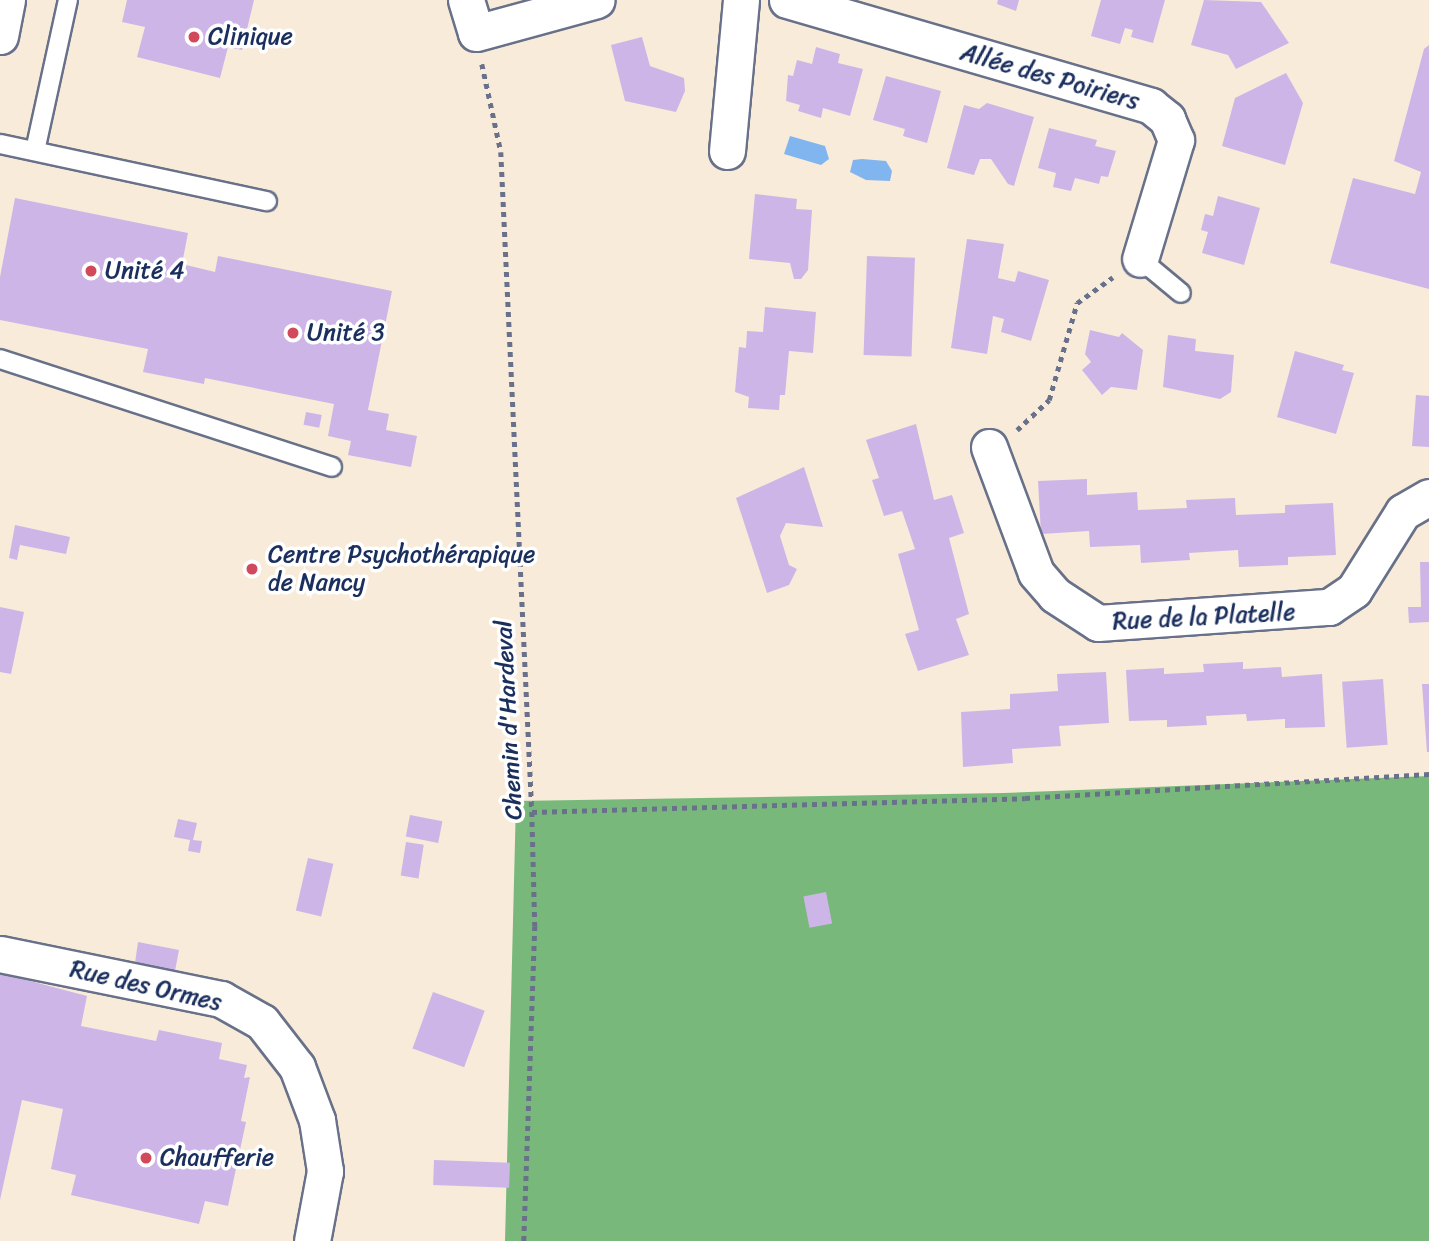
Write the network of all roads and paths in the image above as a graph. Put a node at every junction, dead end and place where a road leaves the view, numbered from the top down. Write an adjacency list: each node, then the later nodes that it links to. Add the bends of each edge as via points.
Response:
1 (7, 0): 7 (street)
2 (68, 0): 9 (lane)
3 (597, 0): 6 (street)
4 (741, 0): 10 (street)
5 (787, 0): 12 (street, Allée des Poiriers, via 1151,106 1167,120 1176,140)
6 (471, 16): 19 (path, Chemin d'Hardeval, via 501,152 521,657)
7 (0, 36)
8 (0, 144): 9 (lane)
9 (35, 151): 11 (lane)
10 (727, 151)
11 (267, 201)
12 (1140, 259): 13 (lane); 15 (path, via 1077,303 1049,400 1024,426)
13 (1181, 293)
14 (0, 359): 16 (lane)
15 (989, 447): 17 (street, Rue de la Platelle, via 1035,573 1055,595 1098,622 1329,607 1354,590 1403,512)
16 (332, 467)
17 (1429, 497)
18 (1429, 774): 19 (path, via 1025,798)
19 (532, 812): 22 (path, Chemin d'Hardeval, via 535,926)
20 (0, 954): 21 (street, Rue des Ormes, via 220,999 262,1022 297,1067 317,1120 325,1171)
21 (312, 1241)
22 (524, 1241)

